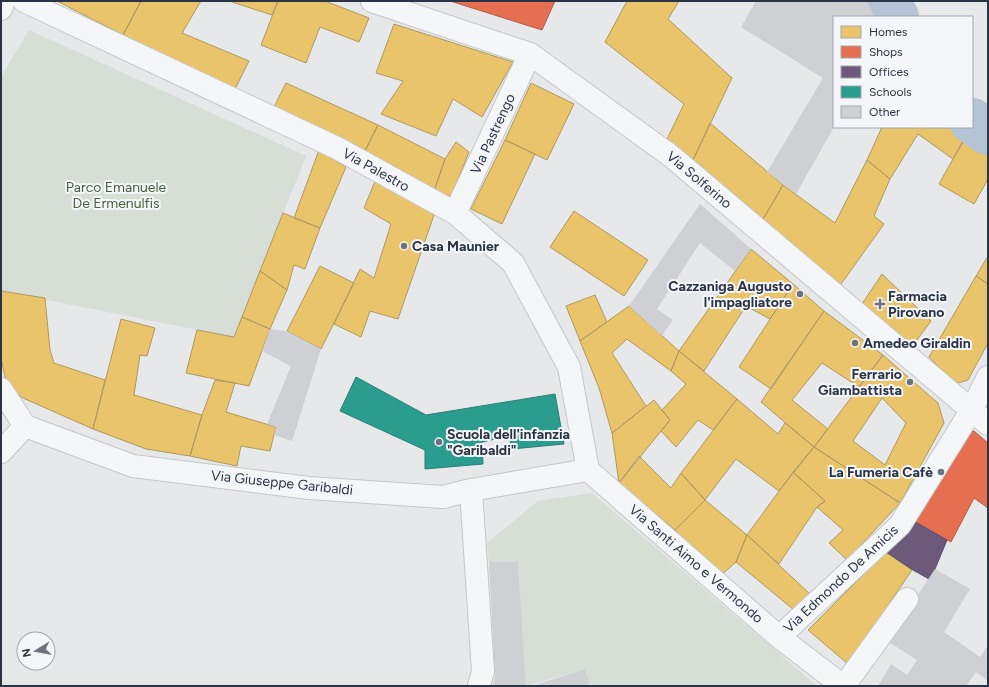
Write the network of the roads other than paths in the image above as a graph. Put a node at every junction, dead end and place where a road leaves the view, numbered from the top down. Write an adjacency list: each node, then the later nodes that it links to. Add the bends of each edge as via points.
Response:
1 (4, 1): 4 (street)
2 (24, 1): 6 (street, Via Palestro, via 337,148)
3 (372, 1): 5 (street, Via Solferino)
4 (1, 9)
5 (530, 54): 6 (street, Via Pastrengo); 9 (street, Via Solferino, via 671,156)
6 (455, 213): 13 (street, Via Palestro, via 513,263 570,367)
7 (988, 377): 9 (street, Via Edmondo De Amicis)
8 (1, 389): 11 (street)
9 (970, 411): 10 (street, Via Solferino); 16 (street, Via Edmondo De Amicis, via 900,525)
10 (988, 424)
11 (25, 426): 12 (street); 14 (street, Via Giuseppe Garibaldi, via 133,466 316,488 443,497)
12 (1, 452)
13 (588, 470): 14 (street, Via Giuseppe Garibaldi); 16 (street, Via Santi Aimo e Vermondo)
14 (471, 490): 17 (street, via 483,671)
15 (907, 599): 18 (street)
16 (779, 637): 18 (street, Via Santi Aimo e Vermondo)
17 (479, 686)
18 (843, 686)

